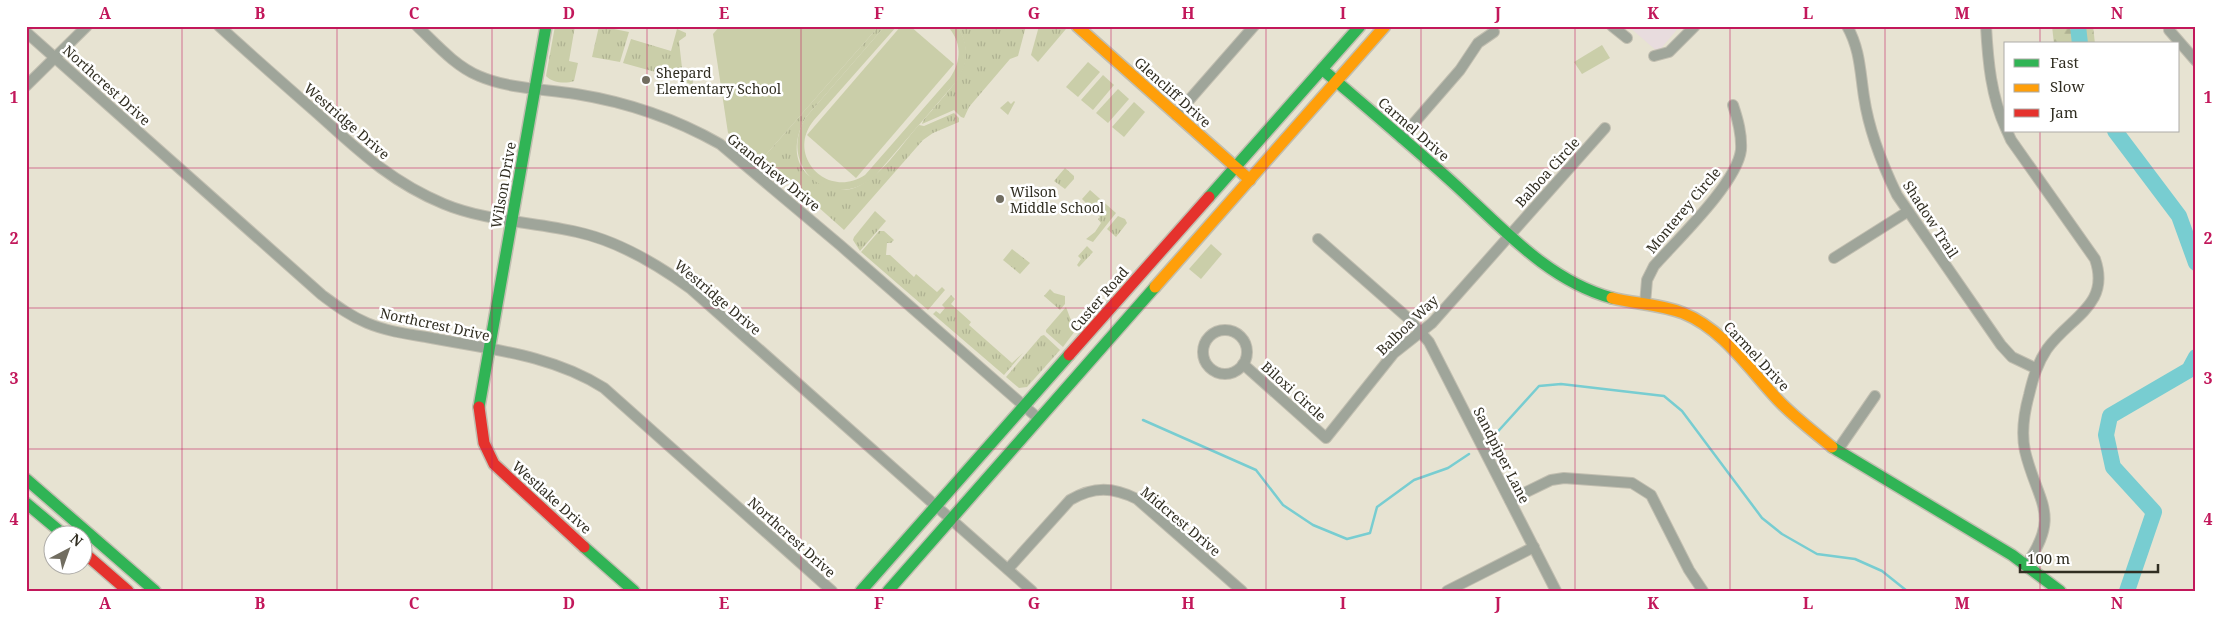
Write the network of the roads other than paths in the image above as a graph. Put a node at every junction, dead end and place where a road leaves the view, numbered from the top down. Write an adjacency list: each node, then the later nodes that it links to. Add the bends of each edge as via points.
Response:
1 (87, 26): 20 (street)
2 (219, 26): 35 (street, Westridge Drive, via 388,175 446,205 474,214)
3 (416, 26): 25 (street, Grandview Drive, via 459,65 479,76)
4 (546, 26): 25 (main road, Wilson Drive)
5 (1254, 26): 27 (street)
6 (1360, 26): 22 (main road, Custer Road)
7 (1385, 26): 23 (main road)
8 (1612, 26): 16 (street)
9 (1696, 26): 19 (street, via 1669,52)
10 (1847, 26): 34 (street, Shadow Trail, via 1860,58 1872,134 1885,170)
11 (1986, 26): 28 (street, via 1993,93)
12 (1079, 27): 27 (main road, Glencliff Drive)
13 (2168, 30): 17 (street)
14 (26, 32): 20 (street, Northcrest Drive)
15 (1494, 32): 31 (street, via 1478,43 1454,77)
16 (1627, 38)
17 (2179, 42)
18 (2180, 43): 21 (street)
19 (1654, 56)
20 (55, 57): 24 (street); 41 (street, Northcrest Drive, via 344,312 368,324 394,331)
21 (2196, 61)
22 (1322, 69): 23 (main road, Carmel Drive); 32 (main road, Custer Road)
23 (1337, 82): 31 (main road, Carmel Drive); 33 (main road)
24 (26, 86)
25 (534, 89): 35 (main road, Wilson Drive); 45 (street, Grandview Drive, via 622,103 668,119 720,144)
26 (1733, 105): 39 (street, Monterey Circle, via 1741,138 1737,166 1728,183 1654,266 1648,280)
27 (1176, 115): 32 (main road, Glencliff Drive)
28 (2004, 124)
29 (1605, 128): 36 (street, Balboa Circle)
30 (2007, 132): 43 (street, via 2095,259 2099,272 2100,283 2088,308 2065,329)
31 (1401, 138): 36 (main road, Carmel Drive)
32 (1235, 167): 33 (main road, Glencliff Drive); 45 (main road, Custer Road)
33 (1250, 180): 46 (main road)
34 (1907, 212): 38 (street); 43 (street, Shadow Trail, via 2001,345 2012,357)
35 (512, 220): 41 (main road, Wilson Drive); 54 (street, Westridge Drive, via 602,239 670,274 698,295)
36 (1511, 234): 39 (main road, Carmel Drive, via 1533,256 1575,284 1602,295); 40 (street, Balboa Way)
37 (1318, 239): 40 (street, Sandpiper Lane)
38 (1834, 258)
39 (1645, 304): 48 (main road, Carmel Drive, via 1684,313 1707,326 1728,344 1778,401)
40 (1421, 332): 47 (street, Balboa Way, via 1394,353); 52 (street, Sandpiper Lane)
41 (489, 349): 64 (main road, Westlake Drive, via 479,406 480,425 488,453 506,477); 65 (street, Northcrest Drive, via 558,364 604,388)
42 (1243, 364): 42 (street, Biloxi Circle, via 1246,348 1237,334 1220,331 1207,340 1204,356 1213,370 1230,374); 47 (street, Biloxi Circle)
43 (2035, 368): 60 (street, via 2023,422 2025,450 2044,508 2045,522 2039,547)
44 (1876, 396): 48 (street)
45 (1024, 406): 46 (street, Grandview Drive); 54 (main road, Custer Road)
46 (1039, 419): 56 (main road)
47 (1326, 438)
48 (1836, 451): 60 (main road, Carmel Drive)
49 (26, 479): 50 (main road)
50 (37, 489): 51 (main road); 53 (main road)
51 (48, 498): 55 (main road); 63 (main road)
52 (1510, 500): 58 (street, Sandpiper Lane); 72 (street, via 1539,485 1564,478 1632,483 1650,495)
53 (26, 502): 55 (main road)
54 (936, 505): 56 (street, Westridge Drive); 66 (main road, Custer Road)
55 (36, 511): 57 (main road)
56 (951, 518): 61 (street, Westridge Drive); 67 (main road)
57 (51, 524)
58 (1534, 547): 70 (street); 71 (street, Sandpiper Lane)
59 (92, 560): 62 (main road)
60 (2026, 565): 73 (main road, Carmel Drive)
61 (1008, 569): 68 (street, Westridge Drive); 69 (street, Midcrest Drive, via 1070,500 1089,491 1109,489 1137,499)
62 (128, 591)
63 (155, 591)
64 (634, 591)
65 (832, 591)
66 (861, 591)
67 (888, 591)
68 (1032, 591)
69 (1242, 591)
70 (1447, 591)
71 (1556, 591)
72 (1703, 591)
73 (2060, 591)

